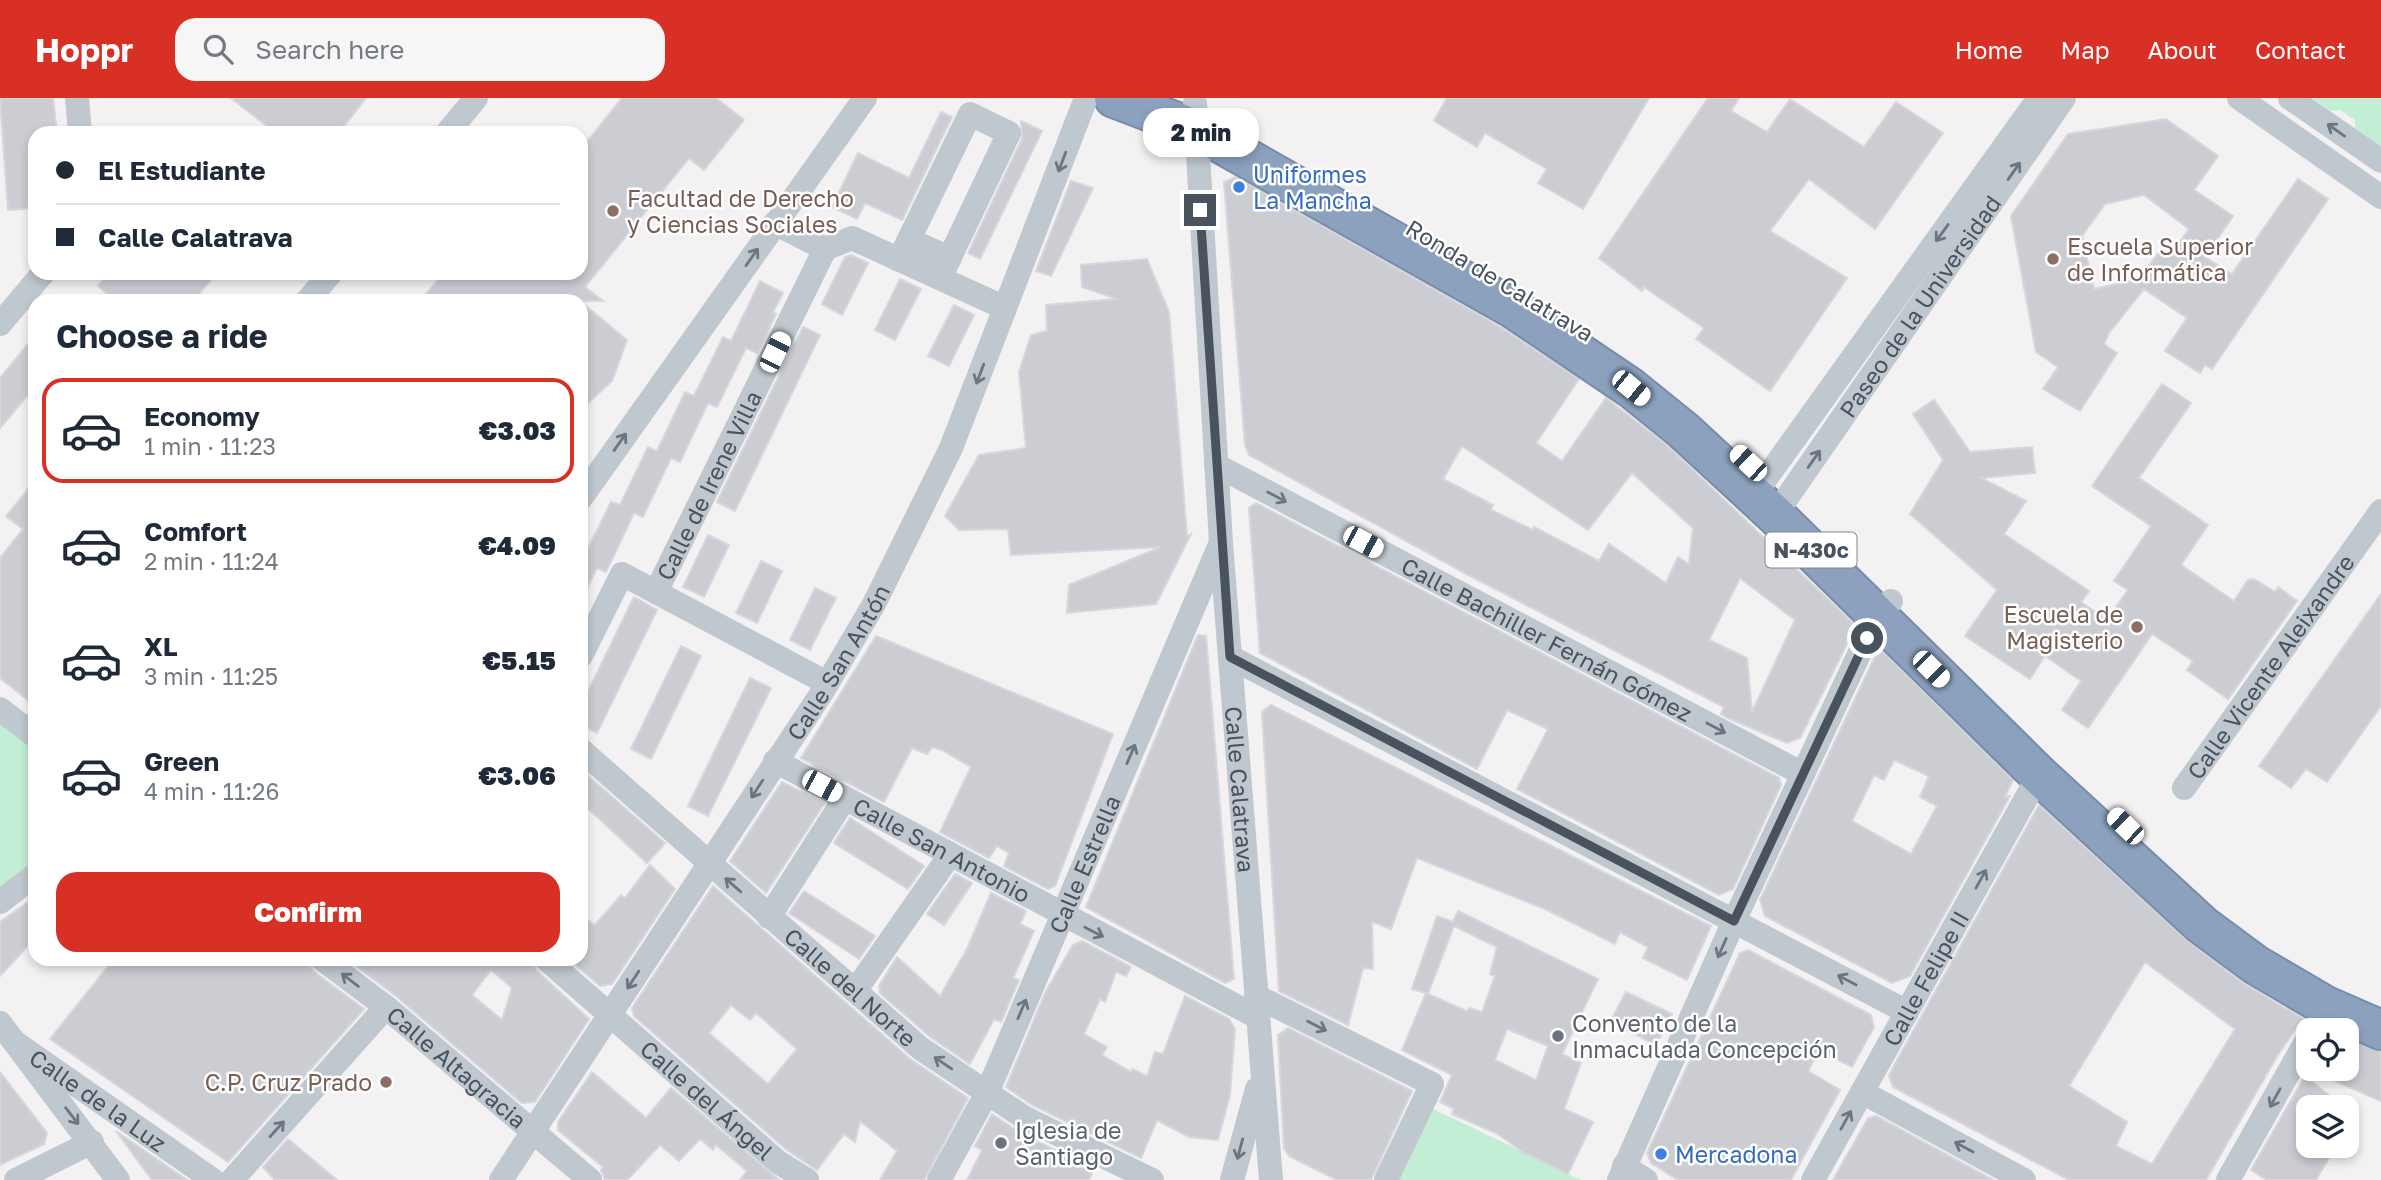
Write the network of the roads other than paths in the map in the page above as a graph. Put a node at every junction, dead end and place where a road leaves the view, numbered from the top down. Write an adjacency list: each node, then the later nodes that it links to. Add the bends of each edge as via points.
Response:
1 (77, 98): 11 (street)
2 (476, 98): 12 (street)
3 (865, 98): 15 (street)
4 (1086, 98): 22 (street, Calle San Antón, one-way to 22)
5 (1114, 98): 10 (highway, N-430c)
6 (2039, 98): 26 (street, Paseo de la Universidad, one-way to 26)
7 (2064, 98): 26 (street, Paseo de la Universidad, one-way to 7)
8 (2239, 98): 14 (street)
9 (2290, 98): 13 (street, one-way to 9)
10 (1190, 110): 24 (street, Calle Calatrava); 26 (highway, Ronda de Calatrava / N-430c, via 1527,290 1660,382)
11 (79, 126)
12 (453, 126)
13 (2381, 161)
14 (2381, 197)
15 (775, 223): 16 (street); 25 (street, one-way to 15)
16 (825, 249): 17 (street, via 852,237); 29 (street, Calle de Irene Villa)
17 (904, 250): 18 (street); 18 (street, via 970,114 1009,133)
18 (945, 268): 22 (street)
19 (37, 280): 23 (street)
20 (325, 280): 21 (street)
21 (313, 294)
22 (1005, 308): 33 (street, Calle San Antón, one-way to 33, via 951,448 874,604)
23 (0, 324)
24 (1216, 465): 28 (street, Calle Calatrava); 38 (street, Calle Bachiller Fernán Gómez, one-way to 38)
25 (588, 488)
26 (1770, 497): 30 (highway, Ronda de Calatrava / N-430c)
27 (2381, 511): 40 (street, Calle Vicente Aleixandre)
28 (1221, 543): 32 (street, Calle Calatrava); 46 (street, Calle Estrella, one-way to 28)
29 (656, 592): 31 (street, Calle de Irene Villa, via 622,574); 33 (street, Calle de Irene Villa)
30 (1884, 609): 38 (street); 39 (highway, Ronda de Calatrava / N-430c); 57 (highway, Ronda de Calatrava / N-430c, via 2214,911 2267,949)
31 (588, 642)
32 (1230, 657): 48 (street); 52 (street, Calle Calatrava)
33 (827, 683): 37 (street, Calle San Antón)
34 (0, 709): 35 (street)
35 (28, 731)
36 (588, 756): 43 (street, Calle del Norte)
37 (775, 761): 41 (street, Calle San Antonio); 43 (street, Calle San Antón, one-way to 43)
38 (1803, 774): 48 (street)
39 (2039, 775): 55 (street, Calle Felipe II, one-way to 39); 57 (highway, Ronda de Calatrava / N-430c, via 2202,925)
40 (2185, 788)
41 (845, 798): 42 (street, Calle San Antonio); 47 (street)
42 (950, 855): 46 (street, Calle San Antonio); 51 (street)
43 (708, 863): 47 (street, Calle del Norte, one-way to 43); 56 (street, Calle San Antón, one-way to 56)
44 (28, 880): 45 (street)
45 (0, 902)
46 (1062, 915): 52 (street, Calle San Antonio, one-way to 52); 63 (street, Calle Estrella, one-way to 46)
47 (769, 917): 51 (street, Calle del Norte)
48 (1734, 921): 55 (street, one-way to 48); 66 (street, one-way to 66)
49 (331, 966): 53 (street, Calle Altagracia, one-way to 49)
50 (555, 966): 56 (street, Calle del Ángel)
51 (855, 991): 63 (street, Calle del Norte, one-way to 51, via 920,1048)
52 (1257, 1006): 61 (street, Calle Calatrava); 78 (street, Calle San Antonio, one-way to 78, via 1432,1084)
53 (386, 1007): 64 (street, Calle Altagracia); 71 (street, one-way to 53)
54 (2381, 1008): 57 (highway, Ronda de Calatrava / N-430c)
55 (1907, 1012): 62 (street, Calle Felipe II)
56 (612, 1014): 64 (street, Calle San Antón); 74 (street, Calle del Ángel, via 778,1161)
57 (2321, 1016): 59 (highway, Ronda de Calatrava / N-430c); 82 (street, one-way to 82)
58 (0, 1023): 60 (street)
59 (2381, 1030)
60 (16, 1043): 65 (street, one-way to 65); 70 (street, Calle de la Luz)
61 (1262, 1071): 67 (street, Calle Calatrava); 77 (street, one-way to 77)
62 (1862, 1092): 80 (street, Calle Felipe II, one-way to 62); 81 (street, one-way to 62)
63 (987, 1093): 75 (street, Calle Estrella); 76 (street, Calle del Norte, via 1026,1118)
64 (534, 1134): 72 (street, Calle San Antón); 73 (street, Calle Altagracia)
65 (92, 1143): 68 (street); 69 (street)
66 (1621, 1173): 79 (street)
67 (1277, 1177)
68 (16, 1180)
69 (118, 1180)
70 (214, 1180)
71 (232, 1180)
72 (501, 1180)
73 (590, 1180)
74 (807, 1180)
75 (939, 1180)
76 (1152, 1180)
77 (1232, 1180)
78 (1386, 1180)
79 (1646, 1180)
80 (1813, 1180)
81 (2024, 1180)
82 (2228, 1180)

